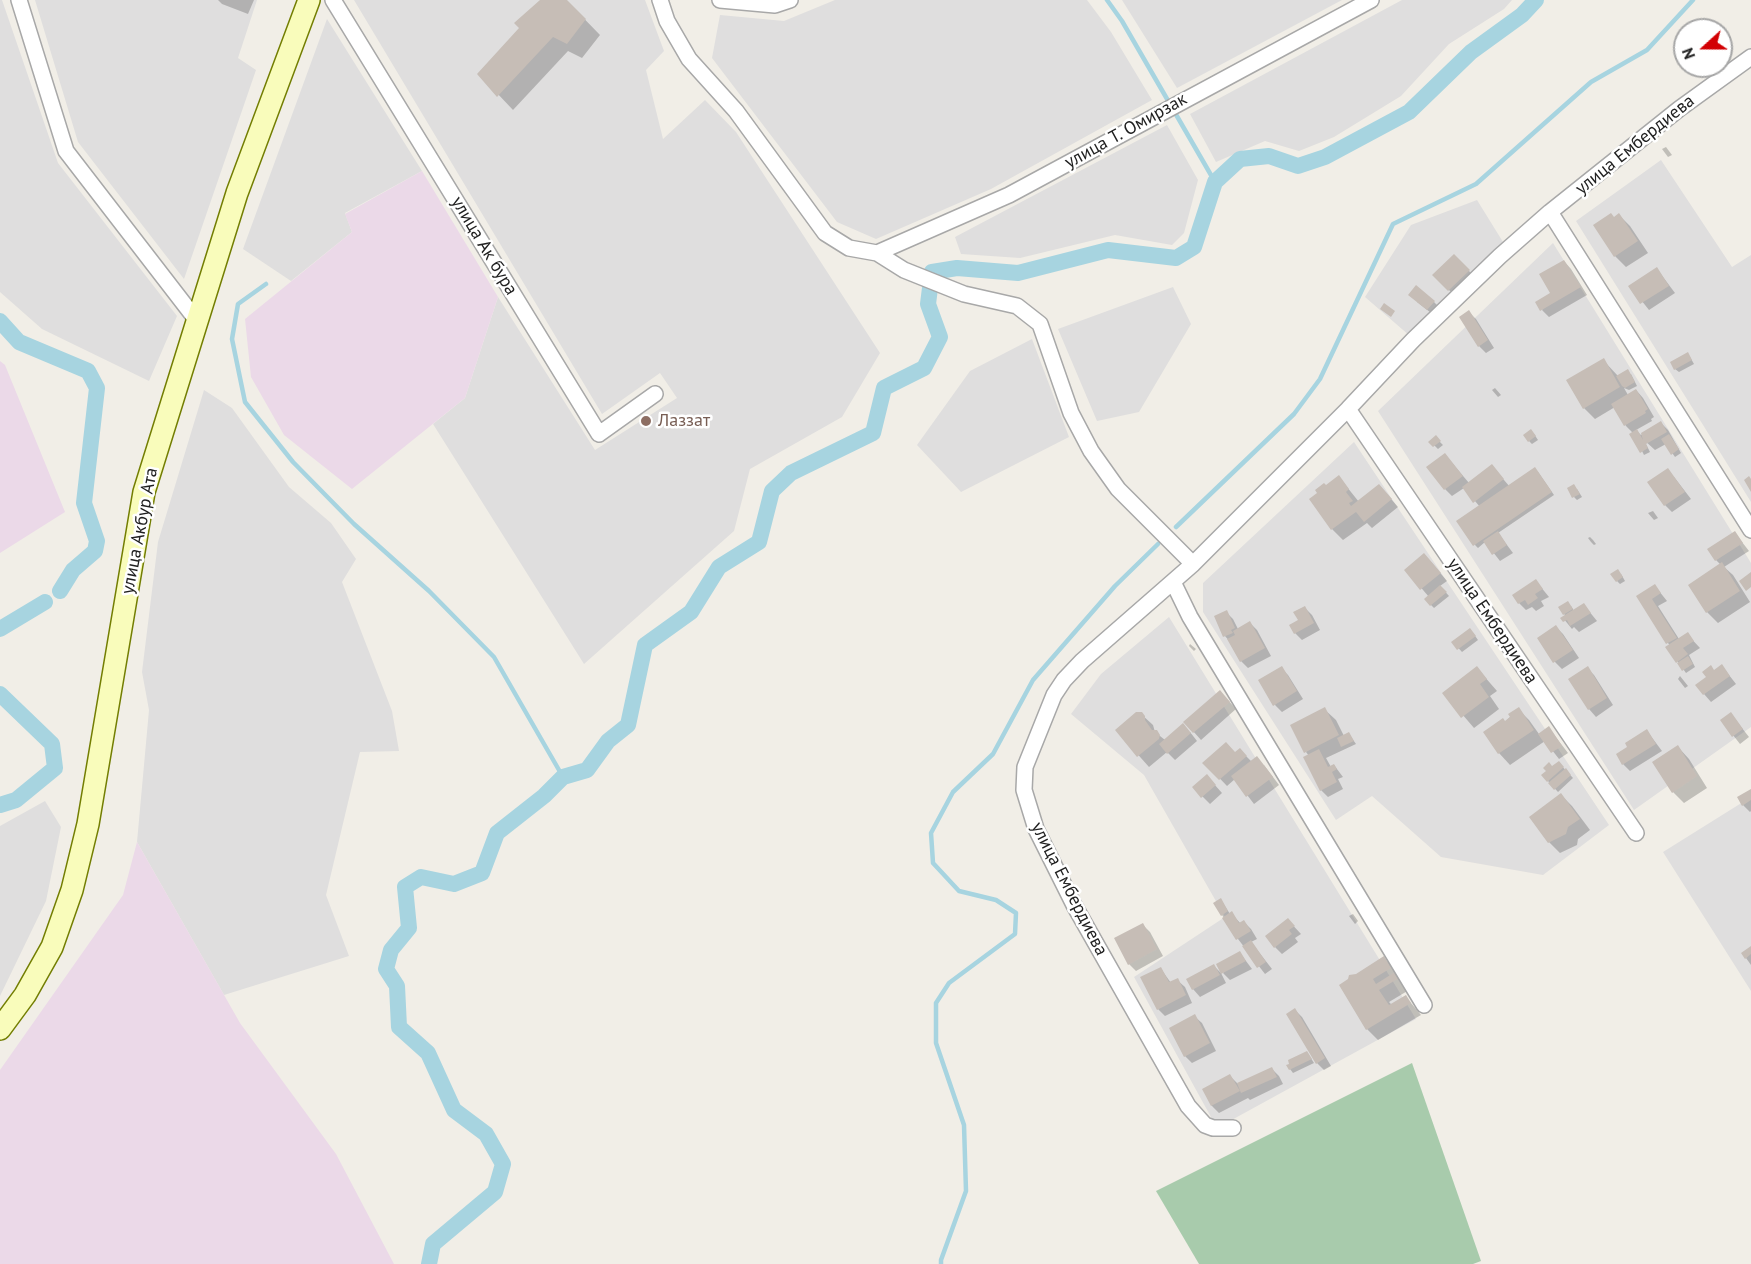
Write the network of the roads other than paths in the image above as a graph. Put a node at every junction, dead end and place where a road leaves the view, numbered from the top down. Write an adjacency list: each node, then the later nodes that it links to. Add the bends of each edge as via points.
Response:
1 (19, 0): 11 (street, via 66,151)
2 (309, 0): 11 (main road, улица Акбур Ата, via 237,193)
3 (333, 0): 12 (street, улица Ак бура, via 598,434)
4 (660, 0): 10 (street, via 689,59 736,111 825,233 849,249)
5 (720, 0): 6 (street, via 775,5)
6 (790, 0)
7 (1371, 0): 10 (street, улица Т. Омирзак, via 1009,195)
8 (1751, 57): 9 (street, улица Ембердиева)
9 (1550, 212): 13 (street, улица Ембердиева, via 1421,332); 14 (street)
10 (877, 253): 15 (street, via 904,270 964,294 1017,306 1040,324 1071,414 1091,451 1118,489)
11 (198, 322): 19 (main road, улица Акбур Ата, via 144,492 88,824 72,890 52,947)
12 (655, 394)
13 (1348, 409): 15 (street, улица Ембердиева); 17 (street, улица Ембердиева)
14 (1751, 530)
15 (1193, 564): 16 (street, улица Ембердиева)
16 (1173, 582): 18 (street, via 1190,617); 20 (street, улица Ембердиева, via 1064,680 1045,714 1025,767 1024,790 1047,853 1188,1106 1205,1125)
17 (1636, 833)
18 (1424, 1005)
19 (0, 1029)
20 (1233, 1128)

